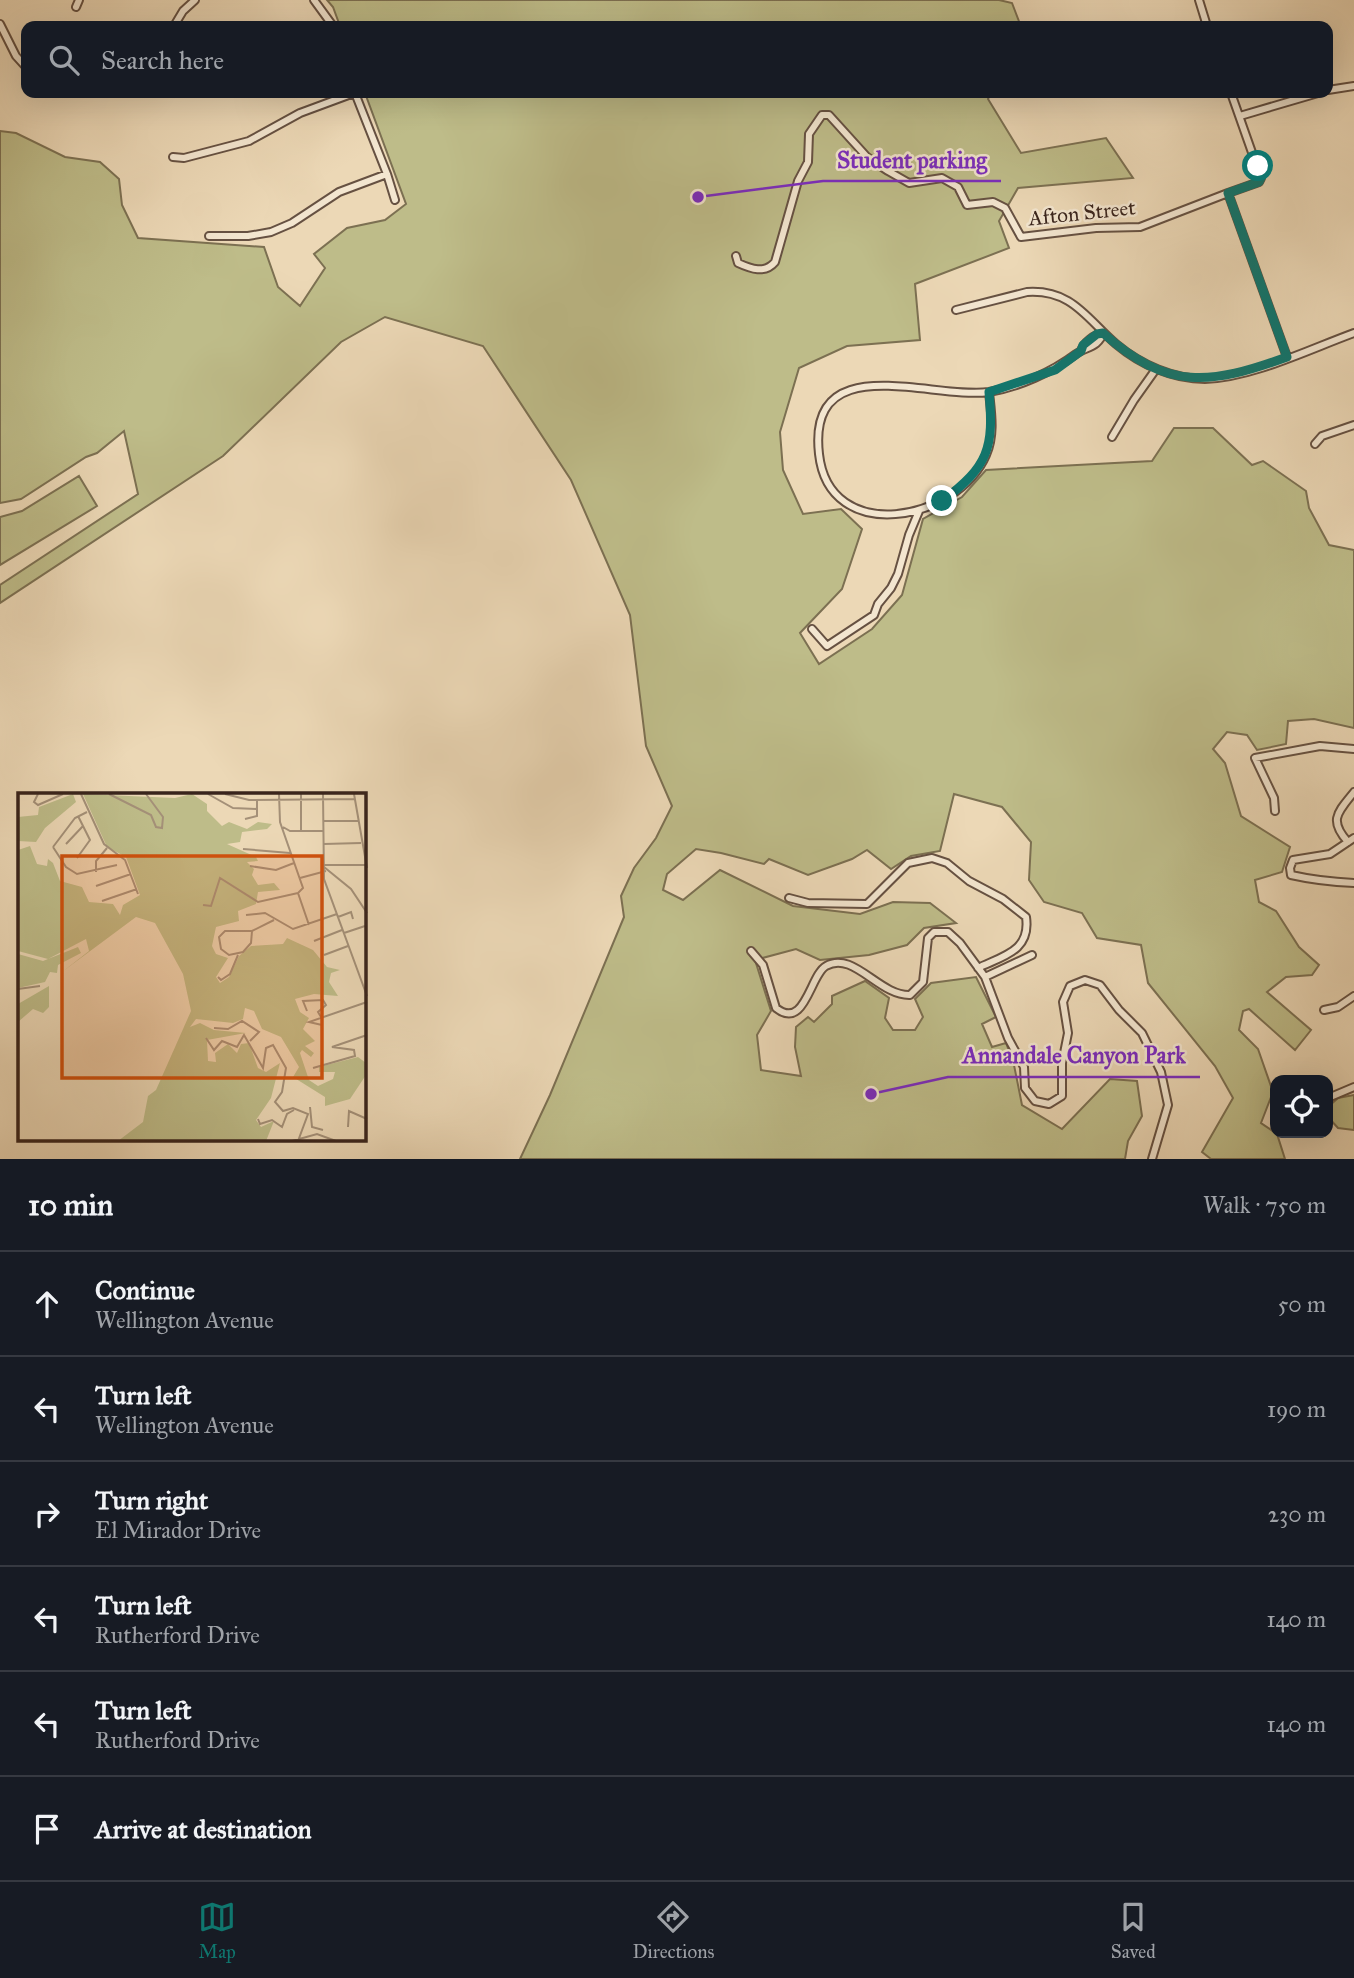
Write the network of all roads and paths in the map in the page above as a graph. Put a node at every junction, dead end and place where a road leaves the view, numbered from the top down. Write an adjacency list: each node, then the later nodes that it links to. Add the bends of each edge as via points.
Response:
1 (195, 0): 4 (street)
2 (314, 0): 5 (street)
3 (1199, 0): 6 (street)
4 (177, 21)
5 (329, 21)
6 (1205, 21)
7 (0, 24): 8 (street)
8 (21, 62)
9 (1354, 86): 10 (street)
10 (1333, 89)
11 (341, 98): 16 (street, via 300,113 249,141)
12 (357, 98): 17 (street)
13 (1233, 98): 15 (street)
14 (1301, 98): 15 (street)
15 (1240, 116): 18 (street, via 1261,178)
16 (173, 157)
17 (387, 174): 19 (street); 20 (street, via 339,192 271,232)
18 (1228, 193): 21 (street, Afton Street, via 1140,227 1021,237 1005,208 993,202 967,205 958,187 942,178 909,183 867,158 829,115 822,115 809,134 808,162 798,181 775,262 766,269 751,269 738,264); 25 (street)
19 (395, 200)
20 (209, 236)
21 (736, 256)
22 (956, 310): 24 (street, via 1027,292 1047,293 1087,314)
23 (1354, 332): 25 (street)
24 (1103, 333): 26 (street); 27 (street, via 1087,351 1055,370)
25 (1287, 357): 26 (street, via 1202,379)
26 (1156, 369): 29 (street)
27 (989, 392): 31 (street, via 992,423 986,456 958,489); 31 (street, via 872,384 848,389 829,404 817,435 828,486 849,506 871,514)
28 (1354, 425): 30 (street, via 1322,436)
29 (1112, 438)
30 (1315, 444)
31 (919, 510): 32 (street, via 898,574 874,615 827,646)
32 (812, 629)
33 (1354, 749): 35 (street, via 1320,746 1255,758)
34 (1354, 792): 36 (street, via 1337,813 1336,825)
35 (1275, 811)
36 (1351, 840): 37 (street, via 1330,854 1293,860 1290,868 1291,875 1320,882)
37 (1354, 883)
38 (789, 898): 41 (street, via 808,903 867,904 908,863 938,859 1026,917 1024,941)
39 (751, 951): 41 (street, via 763,965 776,1008 789,1014 801,1007 824,966 832,963 861,969 880,986 910,995 923,982 928,938 934,932 948,932)
40 (1032, 954): 42 (street)
41 (978, 968): 42 (street)
42 (985, 976): 47 (street, via 1024,1067 1025,1088 1035,1101 1049,1104 1062,1096 1068,1033 1066,994 1070,986 1085,980 1100,985 1142,1033 1161,1072 1168,1105)
43 (1354, 996): 44 (street)
44 (1324, 1010)
45 (1354, 1087): 46 (street)
46 (1333, 1096)
47 (1152, 1159)

